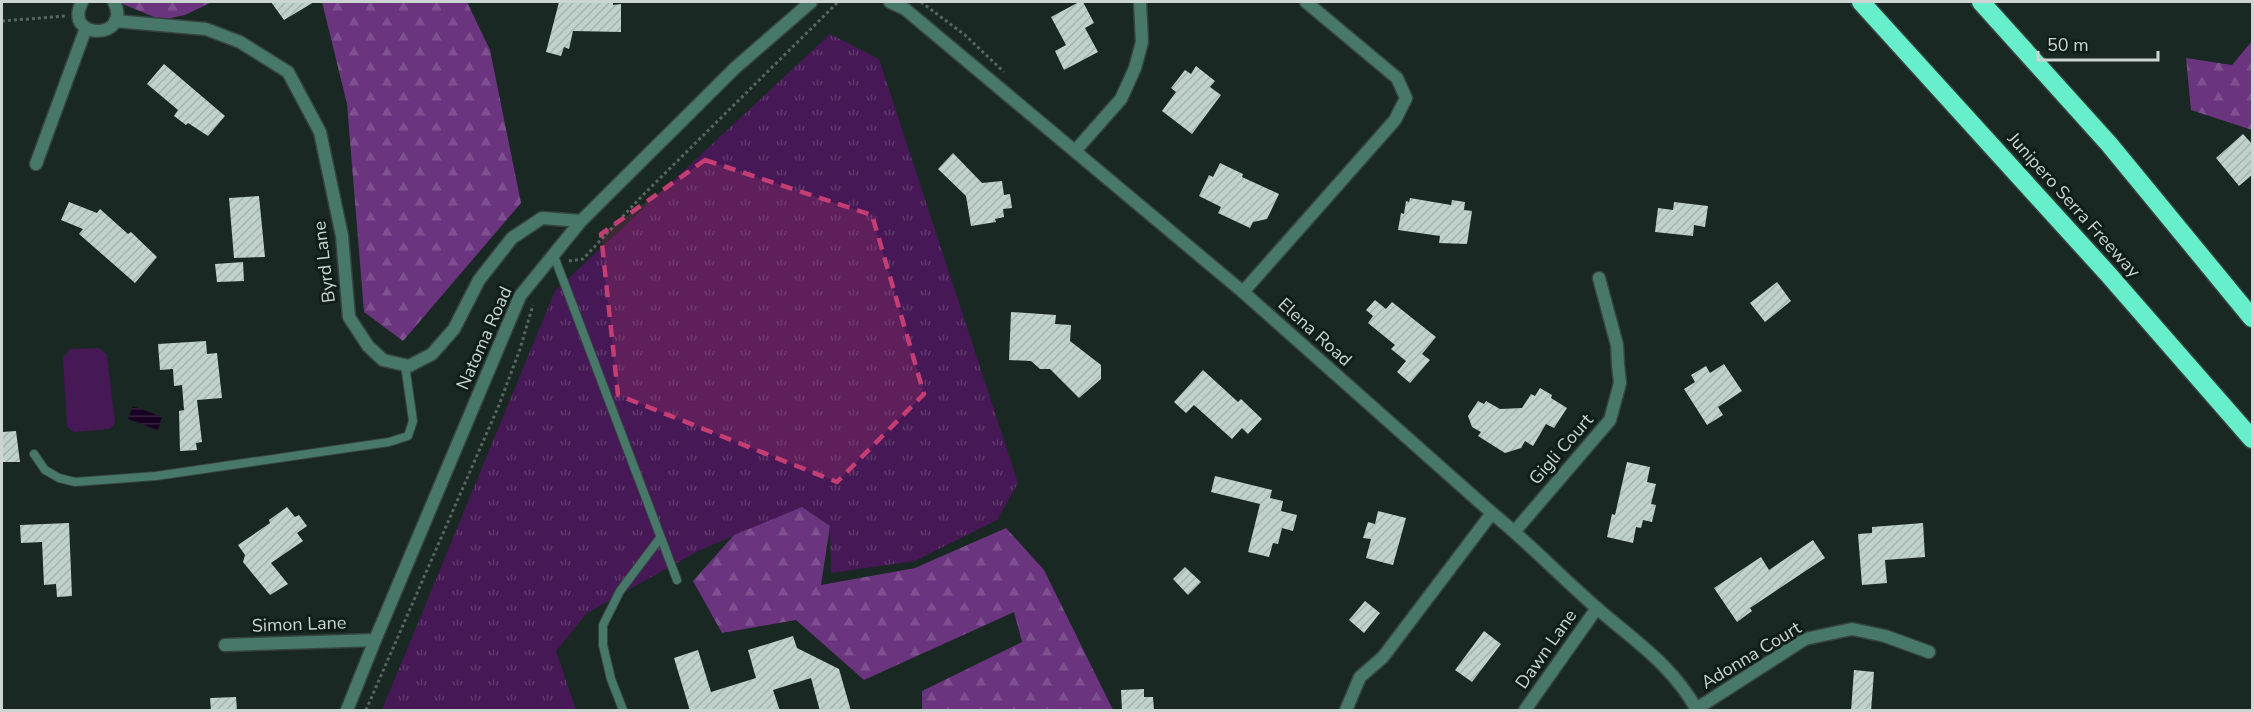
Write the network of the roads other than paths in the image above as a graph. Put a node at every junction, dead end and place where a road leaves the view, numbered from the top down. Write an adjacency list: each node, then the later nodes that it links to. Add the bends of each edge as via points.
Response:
1 (114, 2): 9 (street)
2 (811, 2): 13 (street, Natoma Road, via 735,68)
3 (890, 2): 11 (street, Elena Road, via 905,9)
4 (1140, 2): 11 (street, via 1142,42 1135,68 1121,99)
5 (1306, 2): 16 (street, via 1397,78 1406,98 1395,120)
6 (1861, 2): 19 (highway, Junipero Serra Freeway)
7 (1981, 2): 17 (highway, via 2124,161)
8 (80, 5): 10 (street, via 80,20)
9 (115, 21): 10 (street, Byrd Lane, via 99,32); 18 (street, Byrd Lane, via 206,29 240,42 288,72 320,132 342,236 349,317 368,346 383,360)
10 (87, 28): 12 (street)
11 (1075, 151): 16 (street, Elena Road)
12 (36, 164)
13 (581, 221): 14 (street, Natoma Road); 18 (street, via 542,218 512,238 478,280 454,329 432,354)
14 (555, 260): 23 (lane); 26 (street, Natoma Road, via 520,296)
15 (1599, 278): 22 (street, Gigli Court, via 1617,345 1620,383 1610,420)
16 (1243, 292): 21 (street, Elena Road)
17 (2253, 318)
18 (405, 365): 20 (lane, via 413,421 408,436 389,442 167,474 75,482 45,470)
19 (2253, 439)
20 (34, 454)
21 (1492, 513): 22 (street, Elena Road); 32 (street, via 1383,657 1360,676)
22 (1515, 531): 25 (street, Elena Road)
23 (660, 538): 24 (lane); 31 (lane, via 620,591 603,625 611,680)
24 (676, 580)
25 (1597, 608): 29 (street, Elena Road, via 1661,661); 33 (street, Dawn Lane)
26 (375, 640): 27 (street, Simon Lane); 30 (street, Natoma Road)
27 (225, 645)
28 (1929, 652): 29 (street, Adonna Court, via 1852,629 1805,639)
29 (1697, 710)
30 (347, 711)
31 (623, 711)
32 (1346, 711)
33 (1525, 711)

